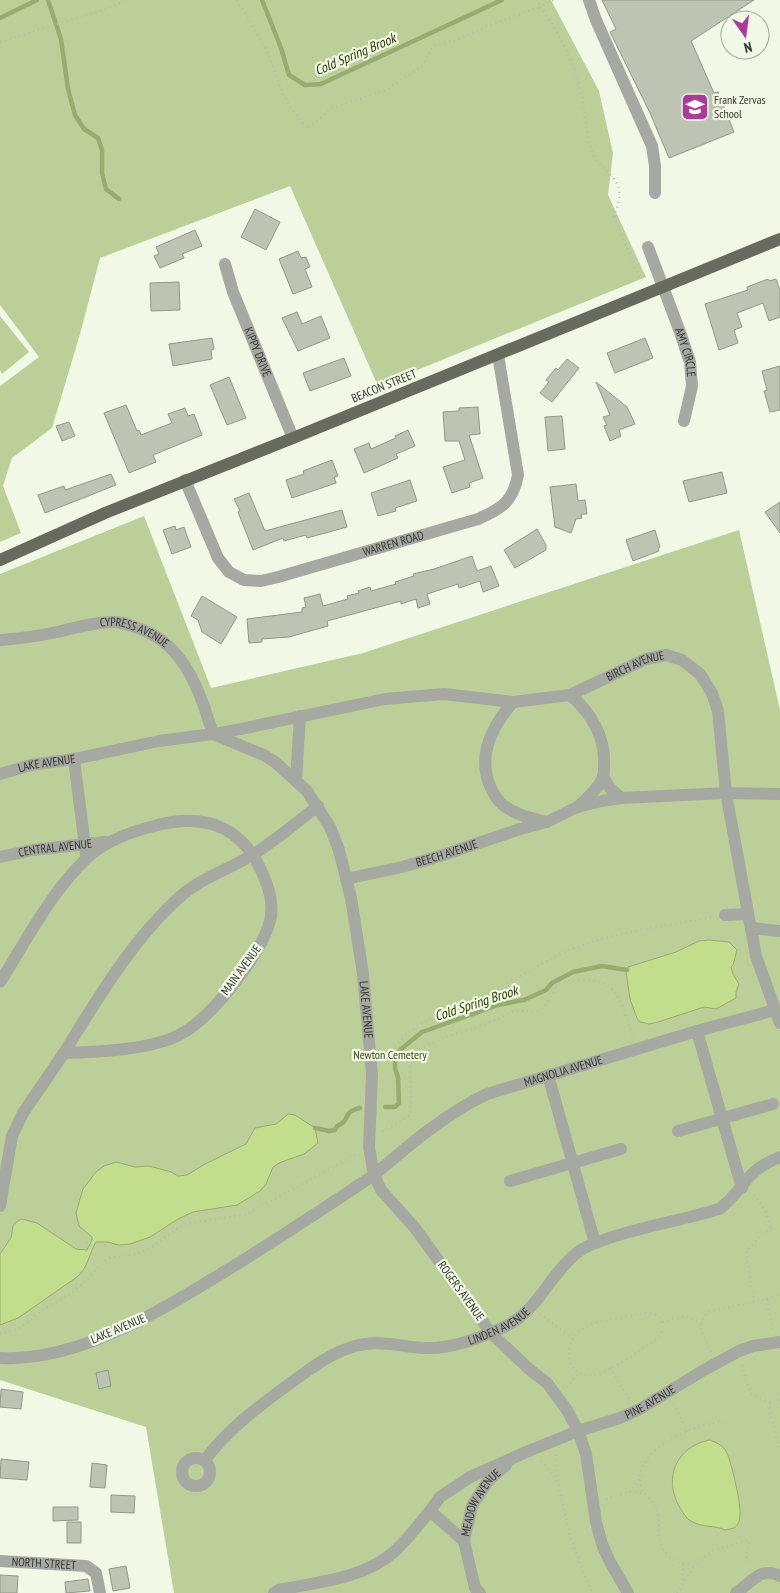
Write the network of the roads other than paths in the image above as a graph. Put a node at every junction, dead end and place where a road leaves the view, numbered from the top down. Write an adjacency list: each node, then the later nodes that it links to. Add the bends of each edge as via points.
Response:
1 (589, 0): 2 (street, via 652,146)
2 (655, 193)
3 (780, 239): 6 (main road, BEACON STREET)
4 (648, 247): 6 (street, AMY CIRCLE)
5 (225, 264): 9 (street, KIPPY DRIVE)
6 (662, 288): 7 (main road, BEACON STREET); 8 (street, AMY CIRCLE, via 684,341 691,368 691,391)
7 (498, 355): 9 (main road, BEACON STREET); 10 (street, WARREN ROAD, via 518,475 513,492 500,510 478,519 278,577 244,580 229,572 218,558)
8 (684, 421)
9 (293, 438): 10 (main road, BEACON STREET)
10 (185, 480): 11 (main road, BEACON STREET)
11 (0, 560)
12 (16, 639): 13 (street, CYPRESS AVENUE); 14 (street); 18 (street, CYPRESS AVENUE, via 113,622 129,624 149,633 166,643 192,676)
13 (0, 640)
14 (0, 648)
15 (570, 695): 16 (street, BIRCH AVENUE); 21 (street, via 598,731 605,754); 23 (street, BIRCH AVENUE, via 646,659 666,655 682,660 700,674 715,702)
16 (513, 702): 17 (street, BIRCH AVENUE, via 444,694 418,695); 28 (street, via 493,730 484,767 493,793 503,805 521,815)
17 (300, 716): 18 (street, BIRCH AVENUE); 22 (street)
18 (213, 734): 19 (street, LAKE AVENUE, via 159,741); 22 (street, LAKE AVENUE, via 264,755)
19 (74, 759): 20 (street, LAKE AVENUE, via 31,765); 29 (street)
20 (0, 774)
21 (603, 777): 25 (street); 27 (street)
22 (296, 781): 26 (street, LAKE AVENUE)
23 (726, 793): 24 (street); 25 (street); 33 (street, BIRCH AVENUE)
24 (780, 794)
25 (621, 798): 27 (street)
26 (318, 806): 30 (street); 32 (street, LAKE AVENUE, via 330,827)
27 (577, 807): 28 (street)
28 (546, 822): 32 (street, BEECH AVENUE, via 440,856)
29 (86, 852): 30 (street, MAIN AVENUE, via 112,840 168,822 185,820 221,827 240,838); 31 (street, CENTRAL AVENUE, via 33,850); 37 (street, MAIN AVENUE)
30 (253, 854): 41 (street, via 182,894 160,916 92,1007); 41 (street, MAIN AVENUE, via 269,890 272,904 270,921 260,946 224,996 181,1034 163,1042)
31 (0, 857)
32 (346, 879): 49 (street, LAKE AVENUE, via 363,974 372,1075 369,1141)
33 (748, 914): 34 (street); 35 (street, BIRCH AVENUE)
34 (724, 915)
35 (751, 928): 36 (street); 38 (street, BIRCH AVENUE, via 756,956)
36 (780, 931)
37 (0, 982)
38 (775, 1010): 39 (street, BIRCH AVENUE); 40 (street, MAGNOLIA AVENUE)
39 (780, 1023)
40 (698, 1031): 42 (street, MAGNOLIA AVENUE); 44 (street)
41 (64, 1053): 52 (street, via 23,1113 12,1136)
42 (548, 1075): 48 (street); 49 (street, MAGNOLIA AVENUE, via 487,1094 462,1106)
43 (773, 1104): 44 (street)
44 (722, 1118): 45 (street); 51 (street)
45 (678, 1131)
46 (621, 1149): 48 (street)
47 (780, 1157): 51 (street, LINDEN AVENUE, via 752,1174)
48 (572, 1163): 50 (street); 53 (street)
49 (374, 1175): 54 (street, ROGERS AVENUE, via 381,1190 415,1228); 56 (street, LAKE AVENUE, via 169,1306 124,1328 60,1351)
50 (510, 1180)
51 (742, 1188): 53 (street, LINDEN AVENUE, via 719,1209)
52 (0, 1206)
53 (595, 1243): 54 (street, LINDEN AVENUE, via 579,1251 564,1265 530,1306 508,1326)
54 (491, 1333): 57 (street, ROGERS AVENUE, via 547,1383); 59 (street, LINDEN AVENUE, via 448,1346 427,1348 384,1343 343,1349 315,1365 254,1410)
55 (777, 1342): 57 (street, PINE AVENUE, via 739,1351 636,1411)
56 (0, 1358)
57 (578, 1431): 58 (street, PINE AVENUE); 67 (street, ROGERS AVENUE, via 586,1454 602,1544)
58 (516, 1456): 60 (street, PINE AVENUE, via 470,1477 440,1498); 61 (street, MEADOW AVENUE, via 488,1482 472,1506)
59 (204, 1460)
60 (430, 1510): 61 (street); 66 (street, PINE AVENUE, via 395,1551 377,1565 350,1575)
61 (464, 1541): 64 (street, MEADOW AVENUE)
62 (0, 1561): 65 (street, NORTH STREET, via 86,1566 96,1573)
63 (780, 1576): 68 (street, via 766,1572)
64 (476, 1591)
65 (100, 1593)
66 (274, 1593)
67 (628, 1593)
68 (736, 1593)

